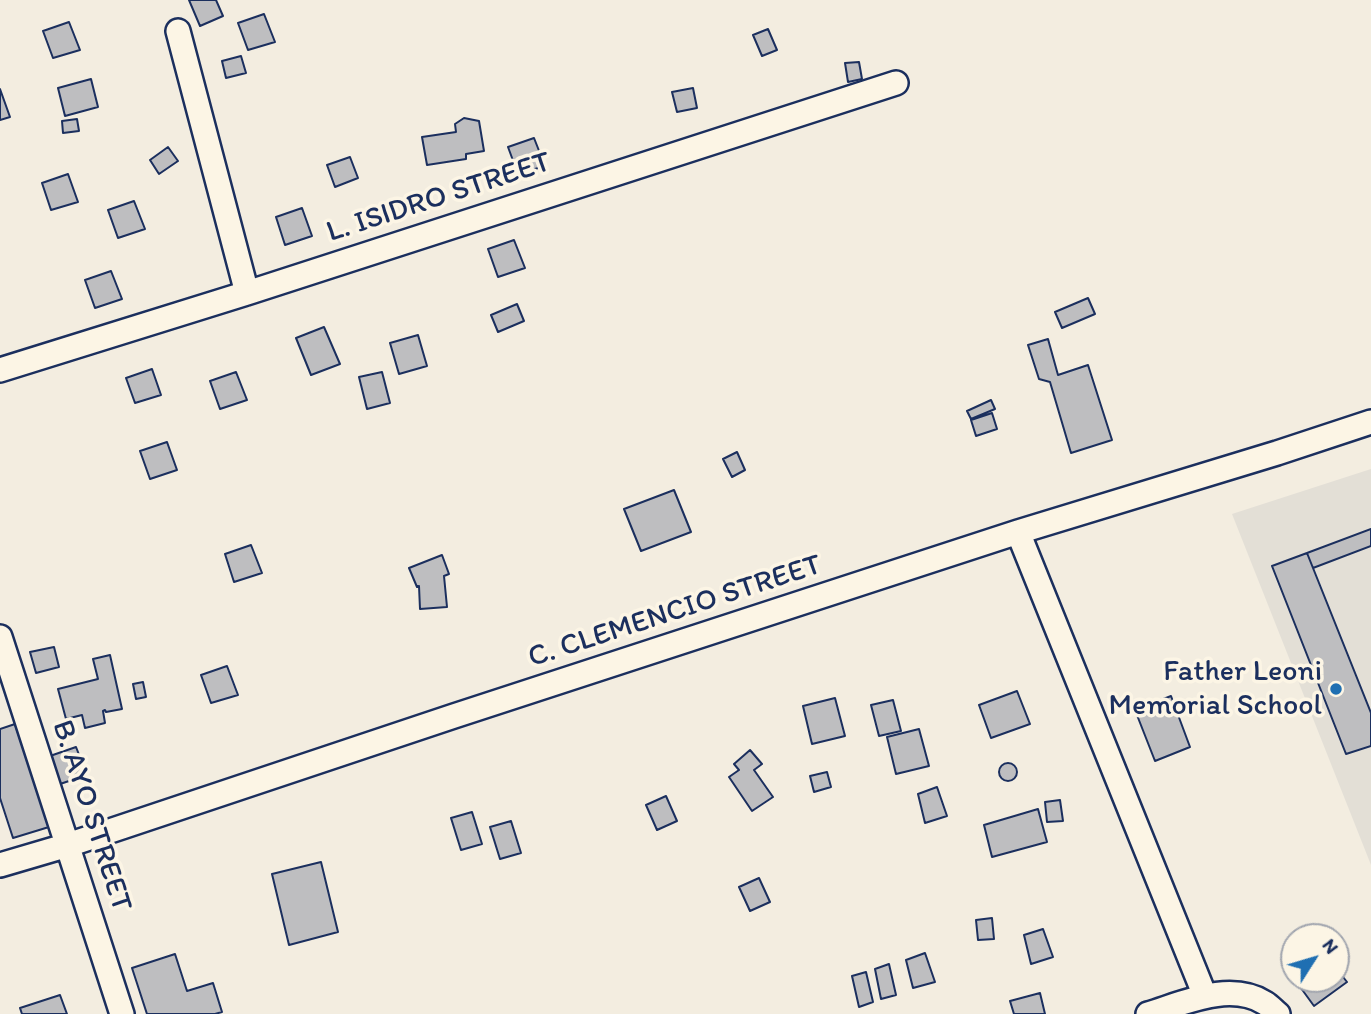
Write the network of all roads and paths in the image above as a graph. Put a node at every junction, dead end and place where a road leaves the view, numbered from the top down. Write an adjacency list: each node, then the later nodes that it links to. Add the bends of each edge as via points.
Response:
1 (178, 31): 3 (street)
2 (896, 83): 3 (street, L. ISIDRO STREET)
3 (247, 293): 4 (street, L. ISIDRO STREET)
4 (0, 370)
5 (1371, 422): 6 (street, C. CLEMENCIO STREET)
6 (1018, 532): 8 (street, C. CLEMENCIO STREET); 10 (street)
7 (0, 637): 8 (street, B. AYO STREET)
8 (68, 845): 9 (street, C. CLEMENCIO STREET); 11 (street, B. AYO STREET)
9 (0, 865)
10 (1205, 996): 12 (street); 13 (street, via 1247,995)
11 (122, 1014)
12 (1148, 1014)
13 (1278, 1014)

